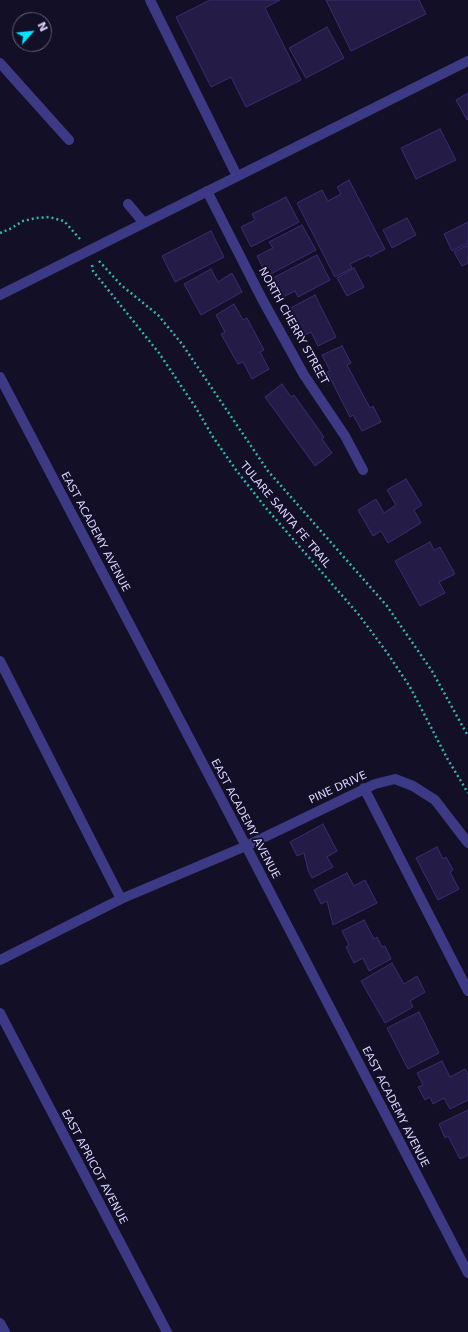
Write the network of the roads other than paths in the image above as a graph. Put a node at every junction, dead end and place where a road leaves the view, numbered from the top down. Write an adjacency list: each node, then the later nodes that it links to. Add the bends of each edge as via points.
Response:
1 (150, 0): 5 (street)
2 (468, 61): 5 (street)
3 (0, 63): 4 (street)
4 (69, 140)
5 (237, 176): 6 (street)
6 (207, 191): 8 (street); 11 (street, NORTH CHERRY STREET, via 304,375 345,436)
7 (128, 204): 8 (street)
8 (144, 222): 9 (street)
9 (0, 295)
10 (0, 377): 15 (street, EAST ACADEMY AVENUE)
11 (363, 470)
12 (0, 661): 16 (street)
13 (364, 788): 14 (street, PINE DRIVE, via 395,779 413,786 435,800); 15 (street, PINE DRIVE); 18 (street)
14 (468, 843)
15 (246, 846): 16 (street, PINE DRIVE); 20 (street, EAST ACADEMY AVENUE)
16 (122, 899): 17 (street, PINE DRIVE)
17 (0, 960)
18 (468, 991)
19 (0, 1013): 23 (street, EAST APRICOT AVENUE)
20 (468, 1273)
21 (0, 1323): 22 (street)
22 (5, 1332)
23 (167, 1332)

